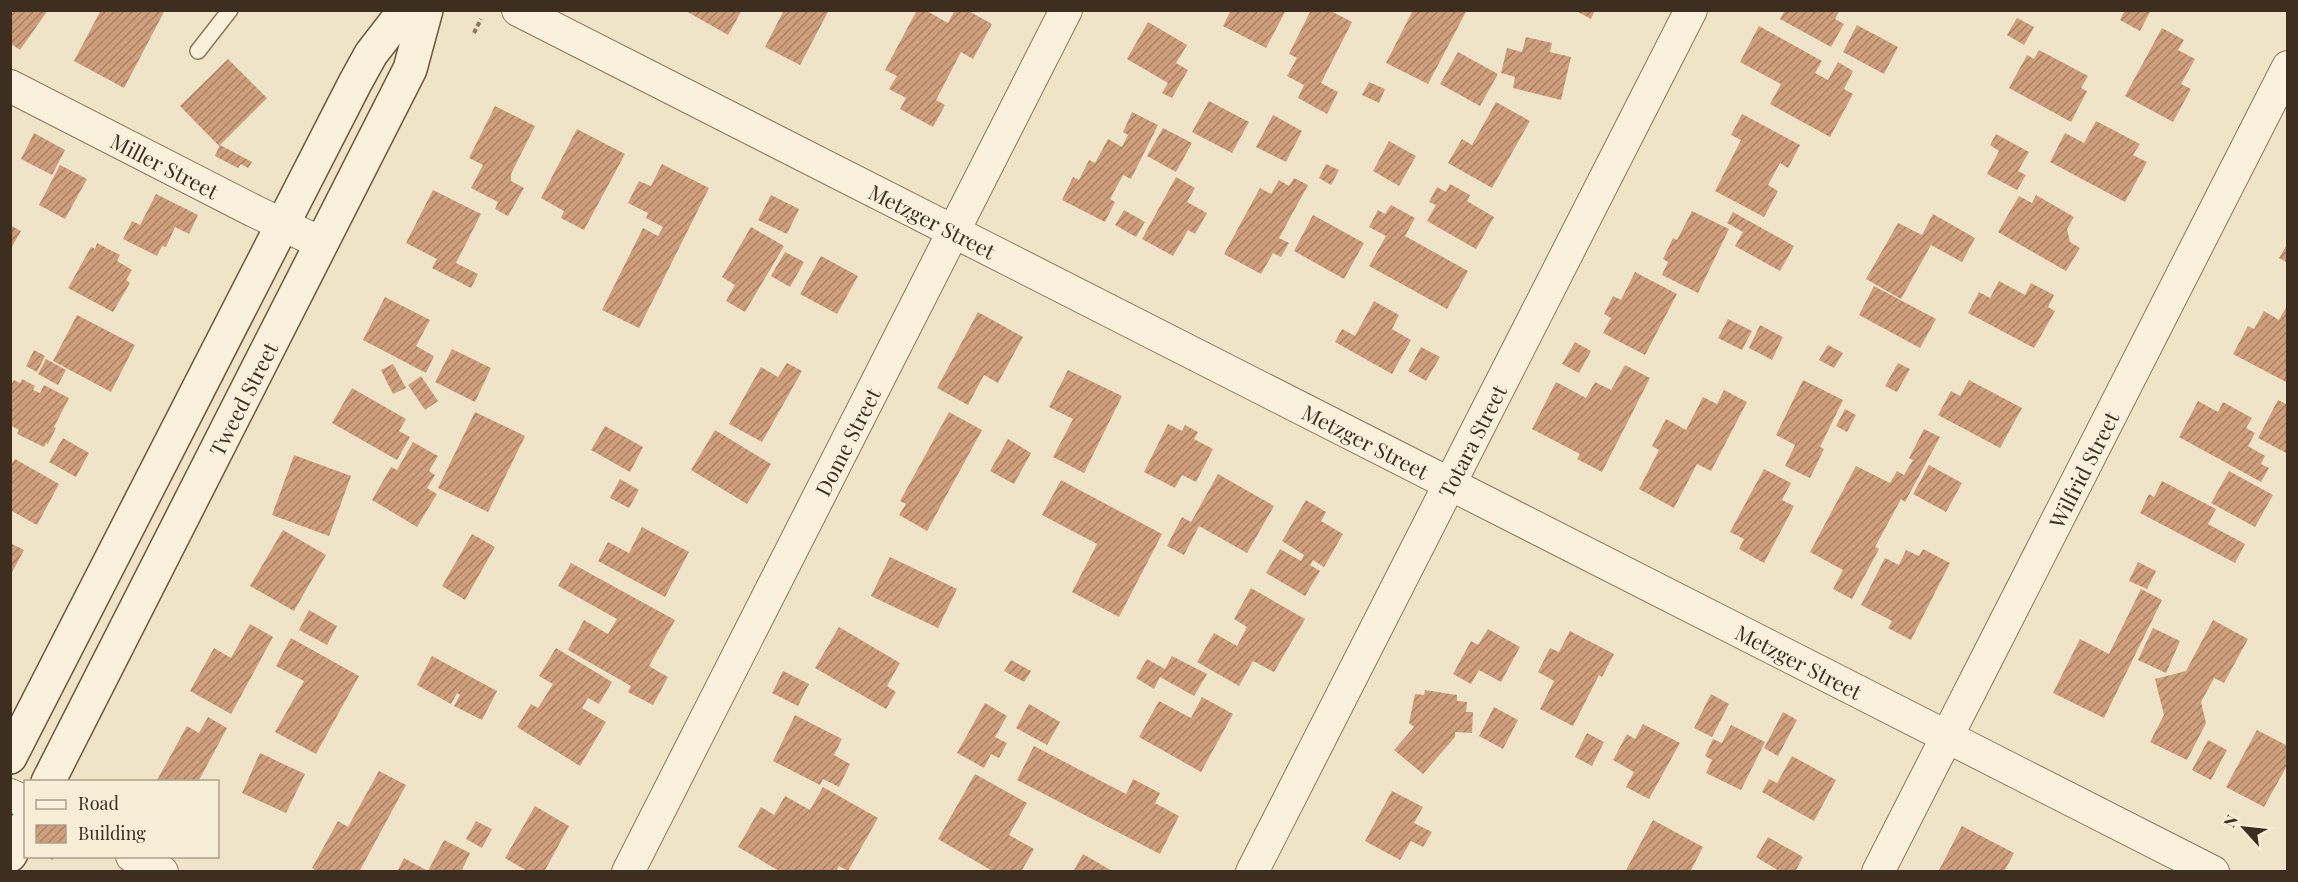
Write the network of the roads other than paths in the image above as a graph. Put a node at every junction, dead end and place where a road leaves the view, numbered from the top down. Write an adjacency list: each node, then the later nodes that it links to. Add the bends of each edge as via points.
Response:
1 (231, 10): 7 (lane)
2 (405, 10): 10 (main road, Tweed Street, via 371,54)
3 (426, 10): 12 (main road, Tweed Street, via 410,69)
4 (518, 10): 11 (street, Metzger Street)
5 (1066, 10): 11 (street, Dome Street)
6 (1691, 10): 13 (street, Totara Street)
7 (198, 51)
8 (2288, 67): 14 (street, Wilfrid Street)
9 (10, 86): 10 (street, Miller Street)
10 (282, 225): 12 (street, Miller Street); 15 (main road, Tweed Street)
11 (952, 232): 13 (street, Metzger Street); 23 (street, Dome Street)
12 (321, 243): 16 (main road, Tweed Street)
13 (1449, 485): 14 (street, Metzger Street); 24 (street, Totara Street)
14 (1946, 736): 25 (street, Wilfrid Street); 26 (street, Metzger Street)
15 (10, 757)
16 (49, 780)
17 (10, 795): 18 (street)
18 (24, 801)
19 (24, 829): 20 (main road)
20 (10, 855)
21 (136, 858): 22 (street)
22 (162, 872)
23 (627, 872)
24 (1252, 872)
25 (1878, 872)
26 (2213, 872)

